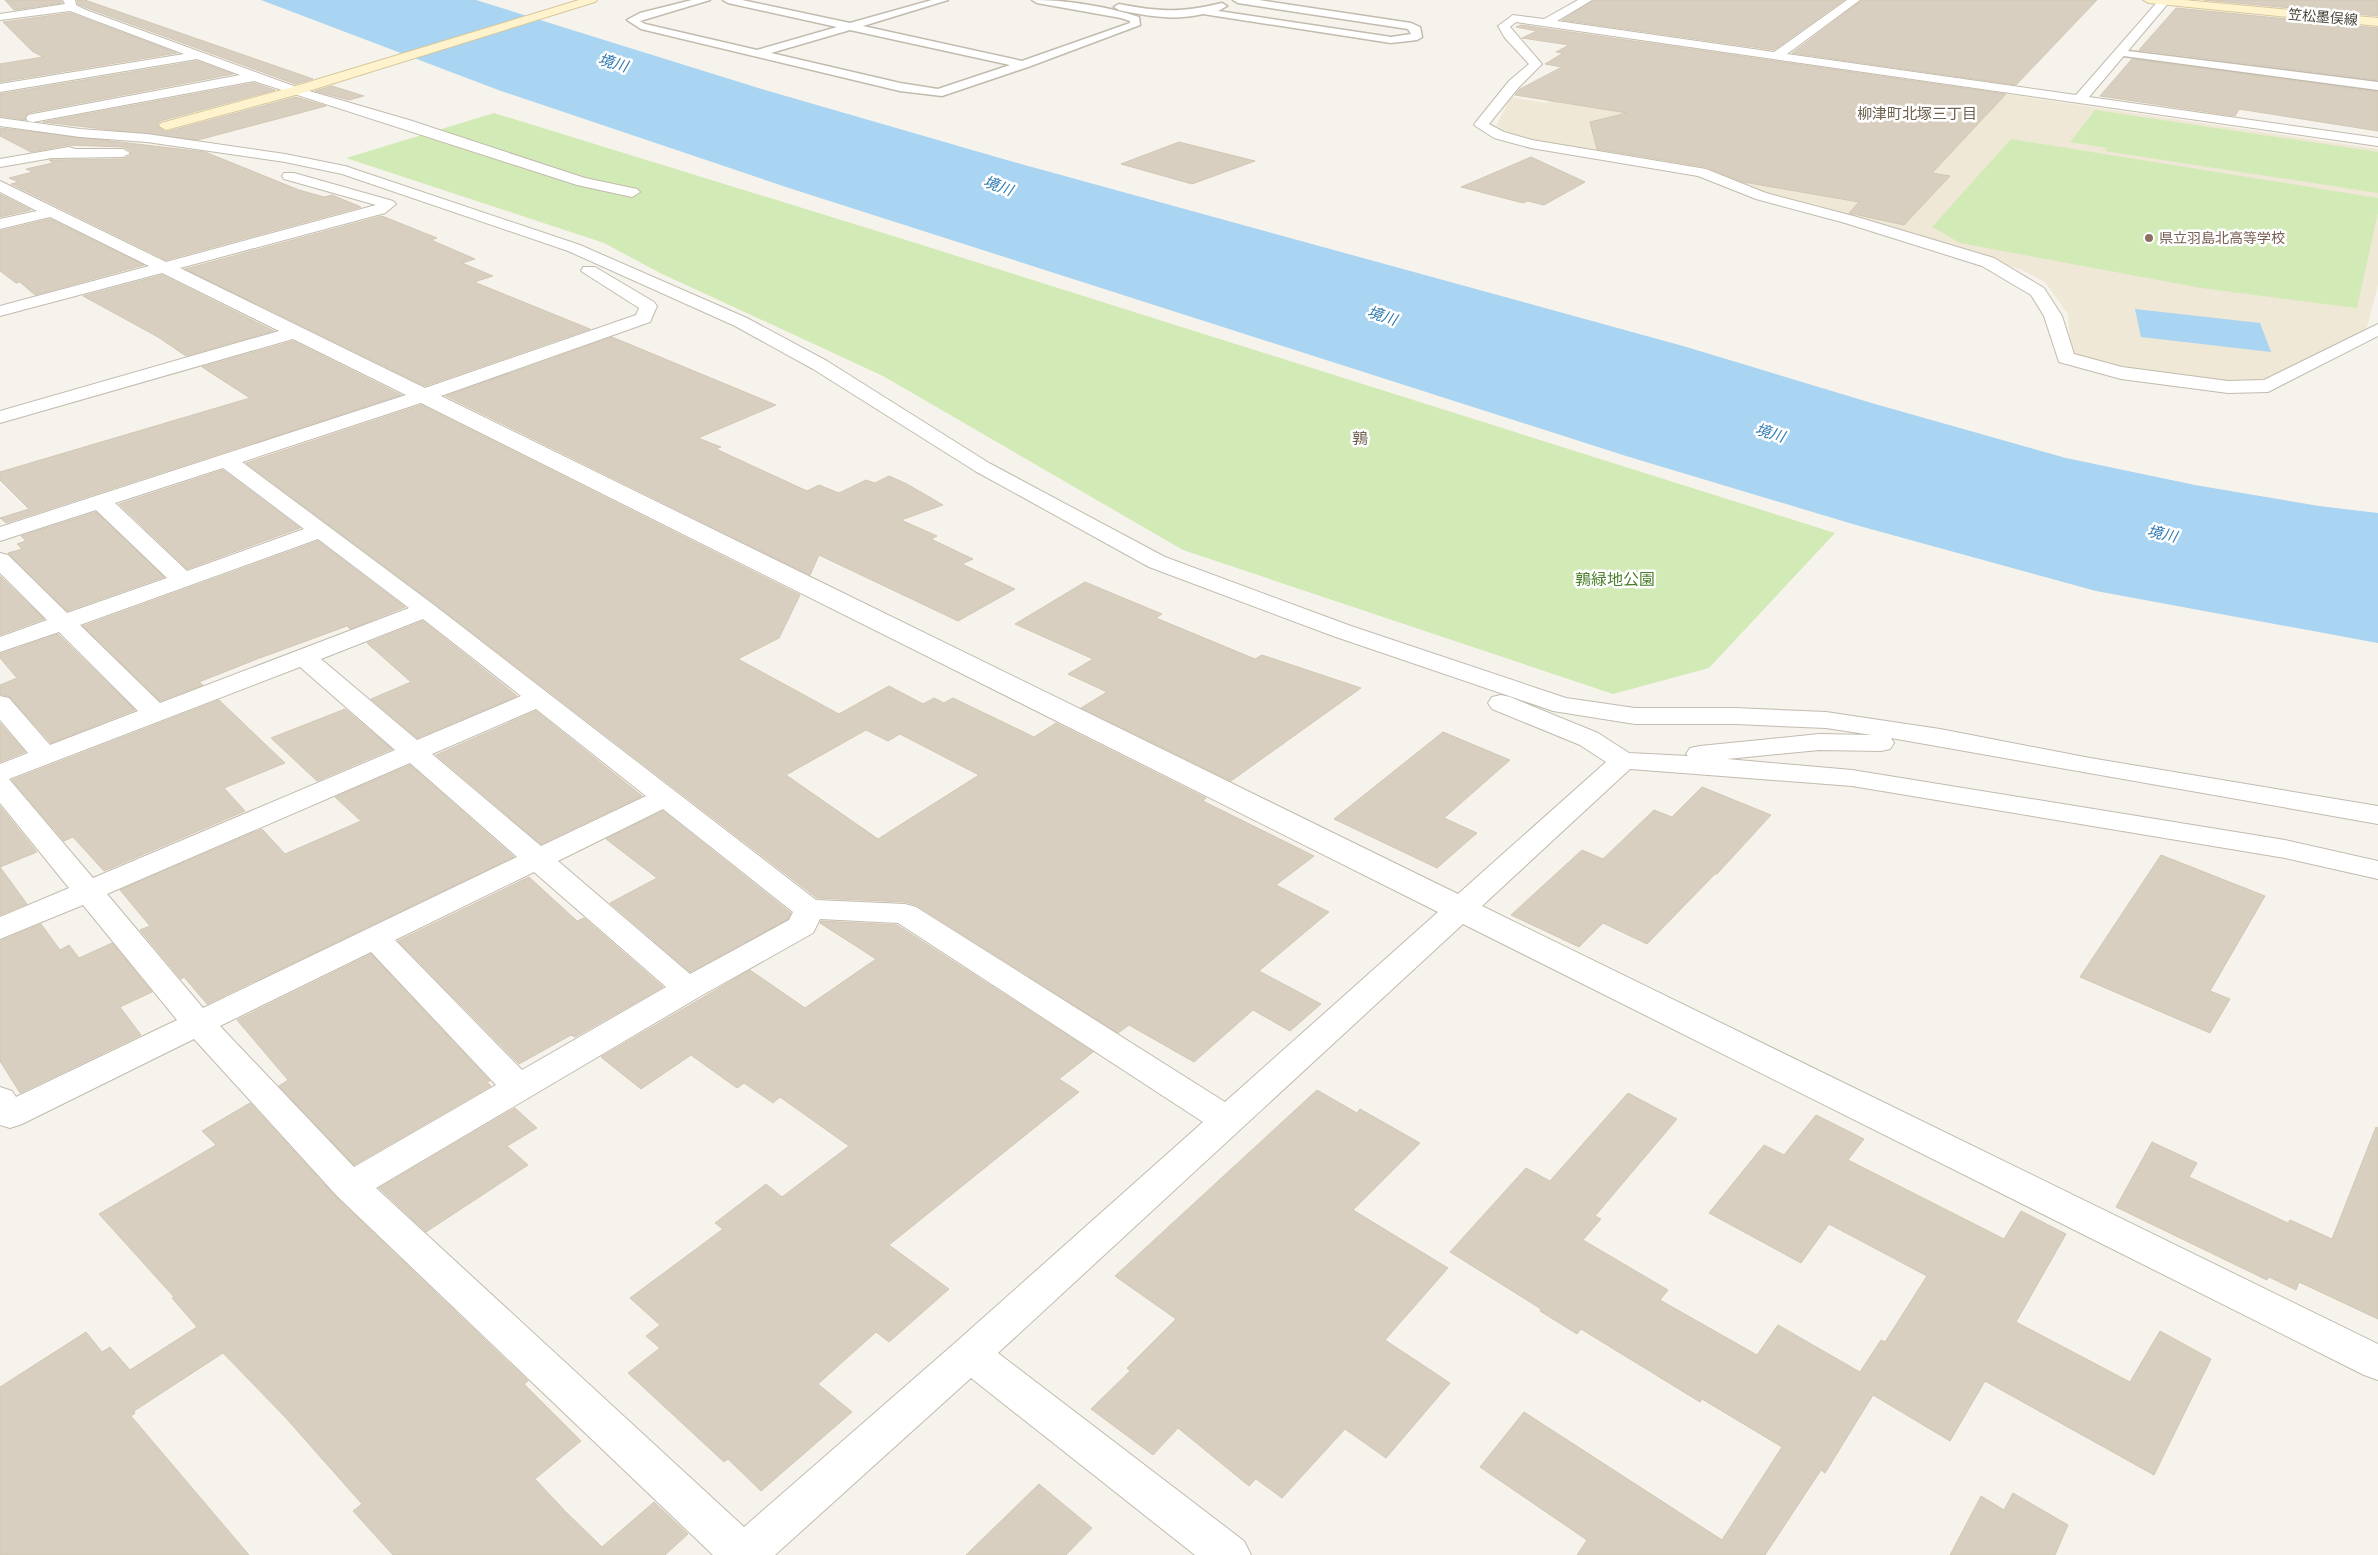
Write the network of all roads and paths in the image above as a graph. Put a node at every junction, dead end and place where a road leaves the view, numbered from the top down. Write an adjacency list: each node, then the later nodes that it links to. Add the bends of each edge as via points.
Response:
1 (591, 0): 34 (street)
2 (705, 0): 24 (lane, via 632,20 641,26)
3 (728, 0): 20 (lane)
4 (943, 0): 20 (lane)
5 (1037, 0): 15 (lane)
6 (1107, 0): 14 (lane, via 1104,2)
7 (1150, 0): 14 (lane)
8 (1238, 0): 16 (lane); 16 (lane, via 1411,26 1416,29 1417,37 1391,40)
9 (1586, 0): 18 (street)
10 (1854, 0): 26 (street)
11 (2149, 0): 12 (street, 笠松墨俣線)
12 (2164, 1): 19 (street, 笠松墨俣線); 23 (street)
13 (70, 4): 17 (street); 25 (street)
14 (1123, 8): 15 (lane); 16 (lane, via 1176,16)
15 (1105, 12): 28 (lane, via 1135,19 1135,25)
16 (1206, 12)
17 (0, 17)
18 (1548, 21): 26 (street); 54 (street, via 1512,18 1504,26 1536,64 1514,84 1481,125 1499,135 1531,144 1701,172 1761,196 1988,262 2038,292 2053,316 2066,358 2121,373 2228,387 2268,386)
19 (2378, 22)
20 (850, 26): 21 (lane); 28 (lane)
21 (788, 44): 22 (lane); 24 (lane)
22 (817, 52)
23 (2120, 53): 31 (lane); 37 (street)
24 (757, 54): 27 (lane); 35 (lane, via 900,87)
25 (196, 56): 29 (street); 33 (street)
26 (1776, 56): 37 (street)
27 (734, 60)
28 (1024, 64): 32 (lane)
29 (253, 77): 34 (street); 38 (street, via 100,107)
30 (932, 80): 32 (lane)
31 (2378, 86)
32 (960, 87): 35 (lane)
33 (0, 88)
34 (294, 91): 39 (street); 48 (street, via 404,123 582,182)
35 (938, 92): 36 (lane)
36 (890, 98)
37 (2080, 99): 41 (street)
38 (1, 122): 40 (street)
39 (166, 126): 40 (street); 42 (street, via 190,136 240,147)
40 (54, 129): 42 (street)
41 (2378, 142)
42 (237, 151): 43 (street, via 94,148); 51 (street, via 345,170)
43 (50, 154): 44 (street); 46 (street)
44 (136, 154)
45 (174, 158): 52 (street, via 266,172 388,204 379,210)
46 (0, 163)
47 (0, 186): 49 (street)
48 (632, 192)
49 (52, 212): 50 (street); 52 (street)
50 (0, 224)
51 (574, 248): 56 (street, via 583,267 648,306 644,318); 67 (street, via 741,322 820,365 990,471 1157,562)
52 (167, 268): 53 (street); 55 (street)
53 (0, 311)
54 (2378, 328)
55 (297, 332): 56 (street); 57 (street)
56 (425, 395): 58 (street); 84 (street)
57 (0, 417)
58 (227, 461): 59 (street); 60 (street)
59 (101, 502): 61 (street); 63 (street)
60 (320, 531): 63 (street); 64 (street)
61 (0, 534)
62 (0, 560): 65 (street)
63 (183, 580): 65 (street)
64 (426, 610): 68 (street); 69 (street)
65 (63, 622): 66 (street); 71 (street)
66 (0, 644)
67 (1411, 655): 72 (street, via 1562,705 1635,716 1826,720); 75 (street, via 1441,679 1589,739)
68 (304, 657): 71 (street); 73 (street)
69 (539, 698): 73 (street); 79 (street)
70 (0, 704): 74 (street)
71 (156, 714): 74 (street)
72 (1940, 738): 76 (street, via 1891,743 1819,742 1703,752); 80 (street)
73 (412, 751): 81 (street); 83 (street)
74 (46, 757): 77 (street)
75 (1623, 762): 76 (street); 84 (street)
76 (1684, 764): 82 (street, via 1852,778 2285,849)
77 (0, 773)
78 (0, 785): 83 (street)
79 (665, 797): 81 (street); 85 (street)
80 (2378, 815)
81 (538, 859): 87 (street); 88 (street)
82 (2378, 870)
83 (88, 891): 86 (street); 89 (street)
84 (1460, 908): 92 (street); 95 (street)
85 (810, 909): 88 (street, via 802,926); 92 (street, via 905,914)
86 (0, 929)
87 (375, 938): 89 (street); 90 (street)
88 (688, 989): 90 (street)
89 (198, 1023): 91 (street, via 10,1115); 93 (street)
90 (519, 1088): 93 (street)
91 (0, 1100)
92 (1227, 1120): 94 (street)
93 (350, 1186): 96 (street)
94 (970, 1354): 96 (street); 97 (street)
95 (2378, 1363)
96 (744, 1555)
97 (1229, 1555)

